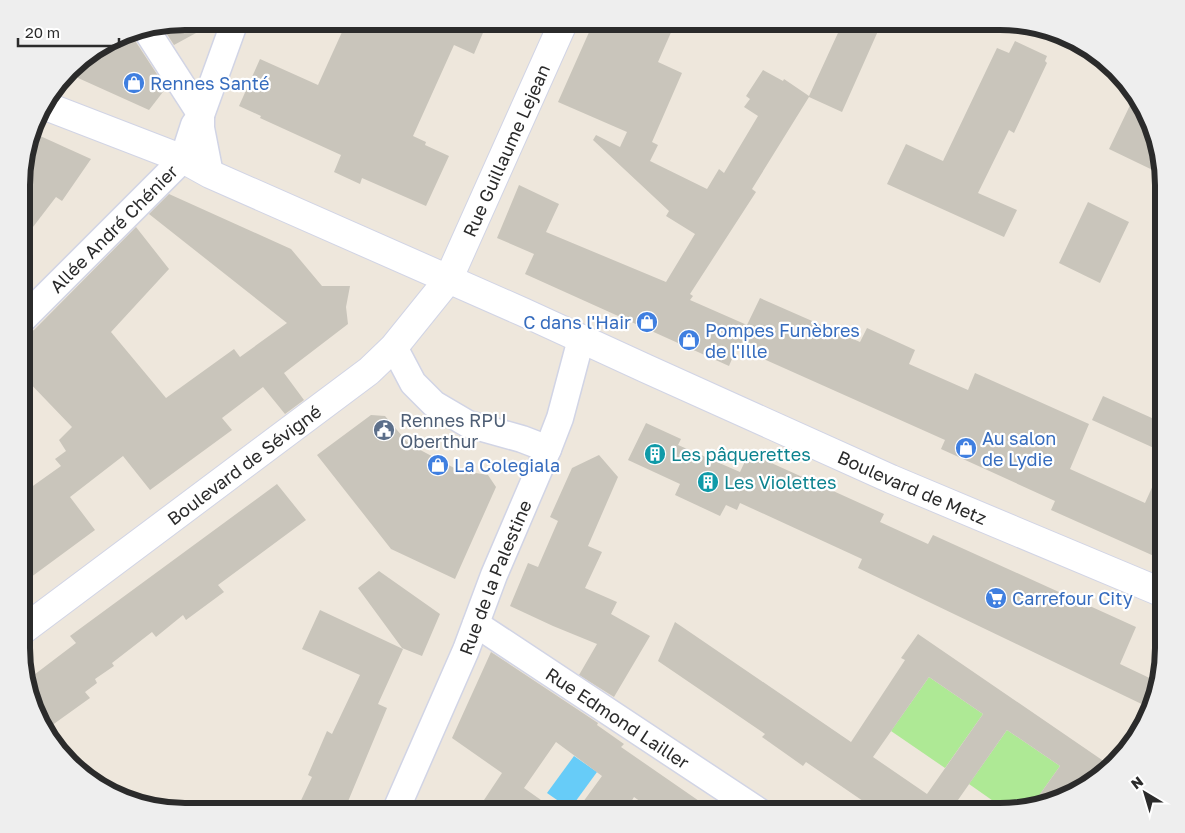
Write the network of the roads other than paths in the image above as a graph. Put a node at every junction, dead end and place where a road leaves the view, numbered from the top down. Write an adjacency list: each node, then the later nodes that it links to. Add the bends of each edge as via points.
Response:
1 (232, 30): 5 (street)
2 (560, 30): 8 (main road, Rue Guillaume Lejean)
3 (149, 34): 5 (street)
4 (51, 107): 6 (main road, Boulevard de Metz)
5 (201, 115): 6 (street); 7 (street)
6 (183, 159): 7 (main road, Boulevard de Metz); 9 (street, Allée André Chénier)
7 (210, 174): 8 (main road, Boulevard de Metz)
8 (448, 280): 10 (main road, Boulevard de Metz); 11 (main road, Boulevard de Sévigné)
9 (30, 312)
10 (581, 339): 12 (street, Rue de la Palestine); 13 (main road, Boulevard de Metz, via 891,479)
11 (394, 347): 12 (street, via 413,383 434,404 468,424); 15 (main road, Boulevard de Sévigné, via 369,371)
12 (548, 449): 14 (street, Rue de la Palestine)
13 (1155, 590)
14 (476, 624): 16 (street, Rue de la Palestine); 17 (street, Rue Edmond Lailler)
15 (30, 625)
16 (399, 803)
17 (746, 803)

